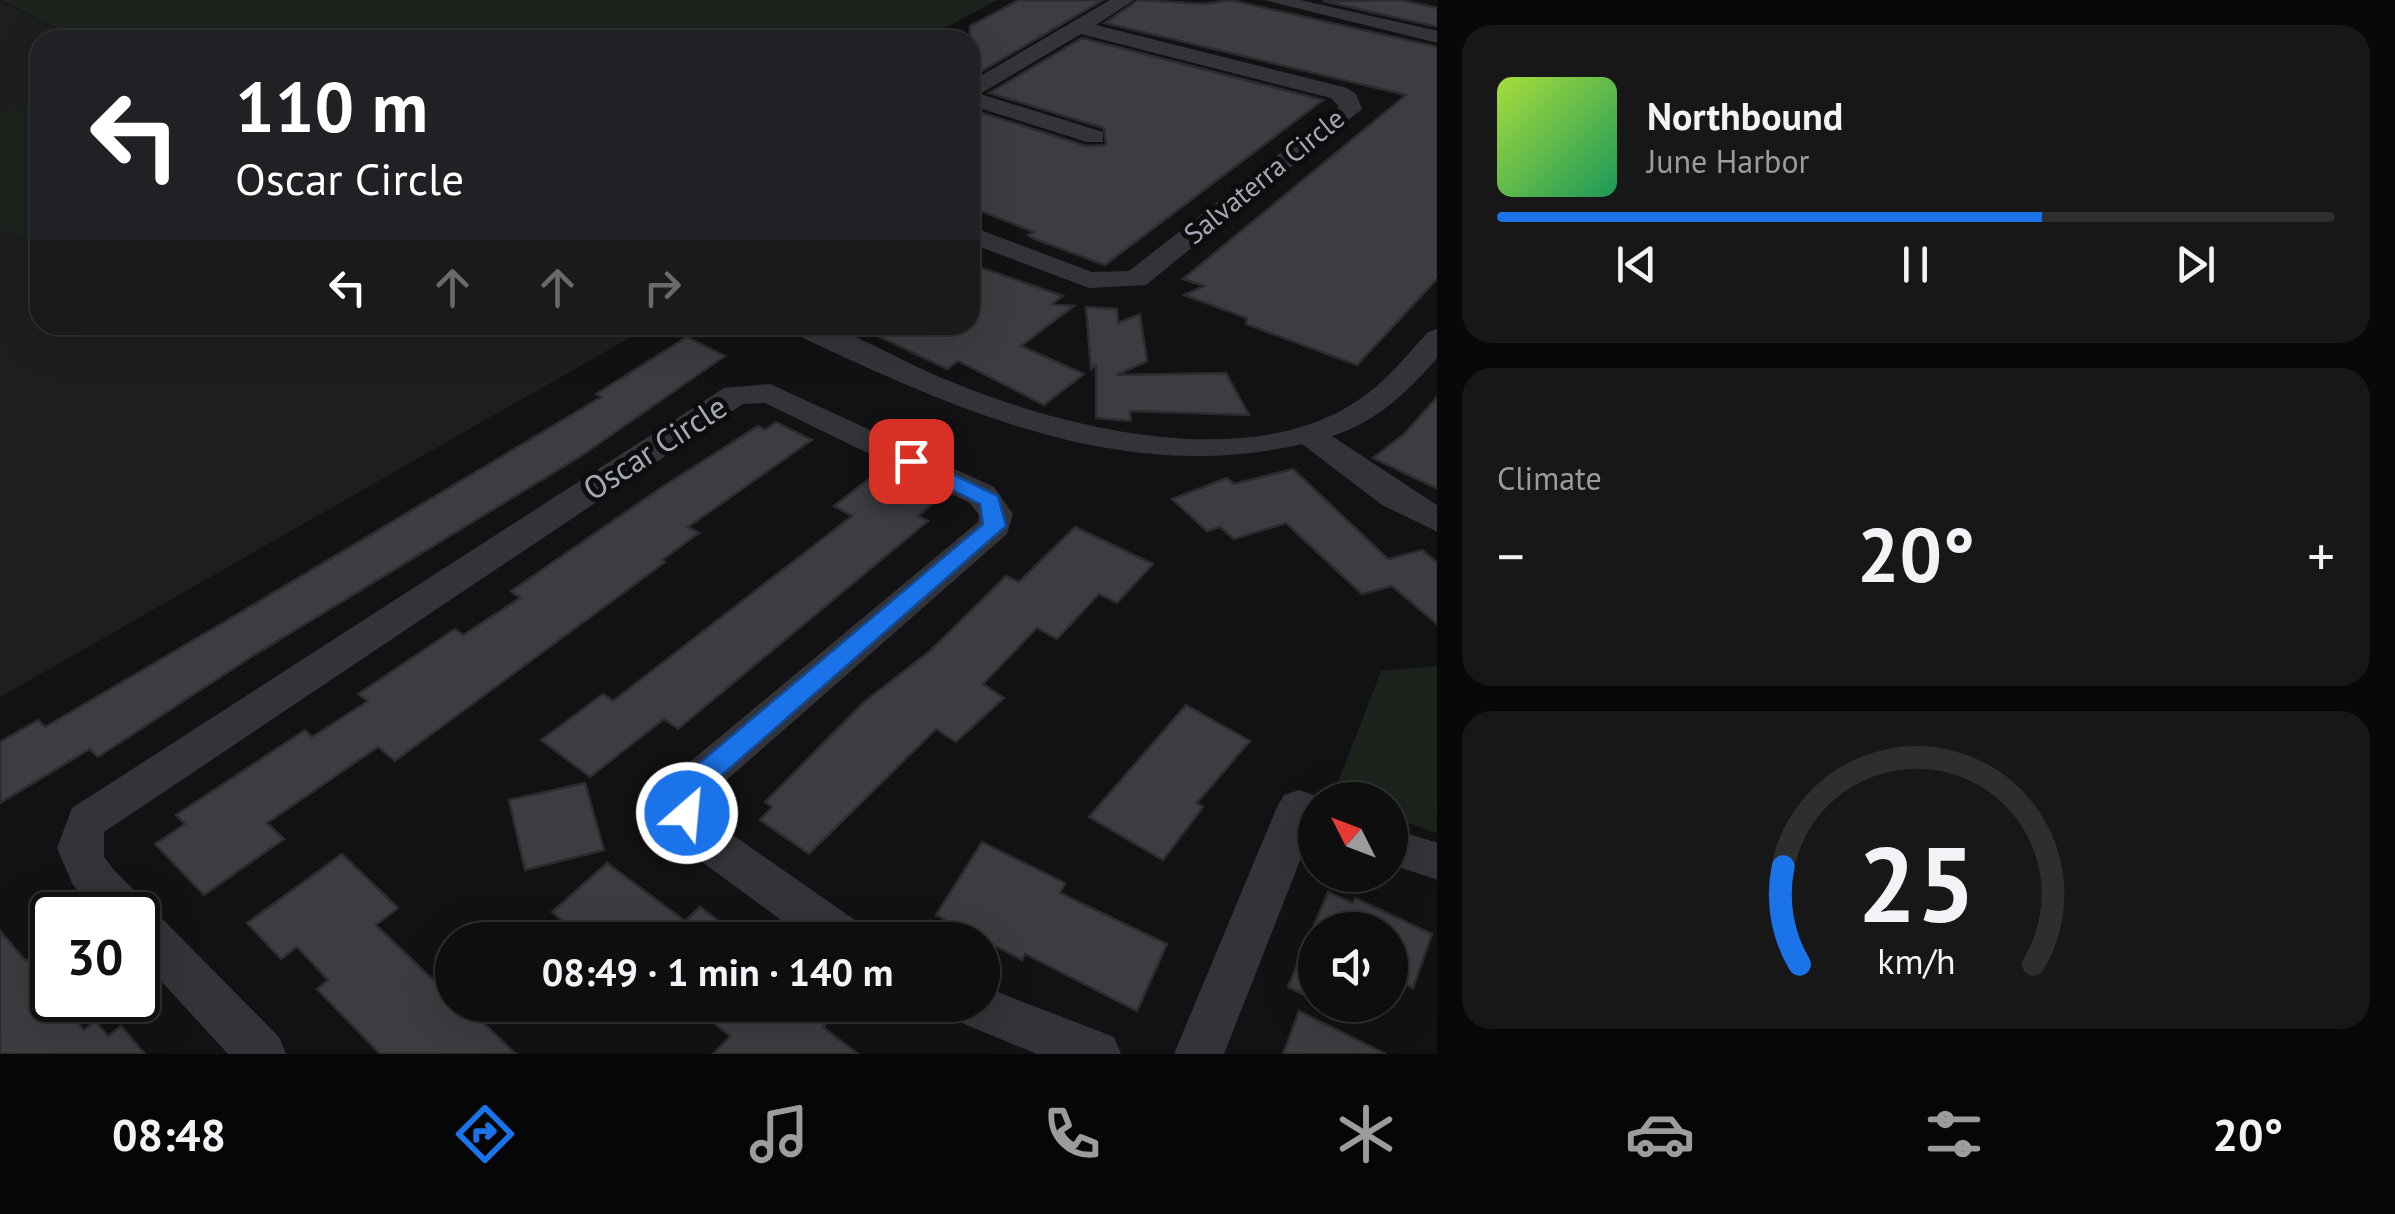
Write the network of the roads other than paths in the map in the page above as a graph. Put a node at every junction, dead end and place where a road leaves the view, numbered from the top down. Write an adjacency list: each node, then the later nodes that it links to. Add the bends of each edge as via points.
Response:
1 (1124, 0): 3 (street)
2 (1274, 0): 4 (street)
3 (1079, 27): 5 (street); 8 (street, Salvaterra Circle, via 1338,92 1351,109 1136,279 1089,280)
4 (1437, 37)
5 (980, 89)
6 (980, 98): 7 (street)
7 (1095, 137)
8 (980, 238)
9 (820, 335): 11 (street, via 962,400 1060,433 1190,448)
10 (1437, 339): 11 (street, via 1366,410)
11 (1307, 434): 12 (street)
12 (1437, 520)
13 (1298, 809): 22 (street)
14 (1408, 852): 15 (street)
15 (1437, 862)
16 (108, 892): 17 (street, Oscar Circle, via 84,867 77,845 86,820 735,396 756,391 982,495 996,514 995,526 694,783 691,829)
17 (820, 922)
18 (160, 947): 20 (street)
19 (1000, 1015): 21 (street)
20 (262, 1054)
21 (1096, 1054)
22 (1199, 1054)

